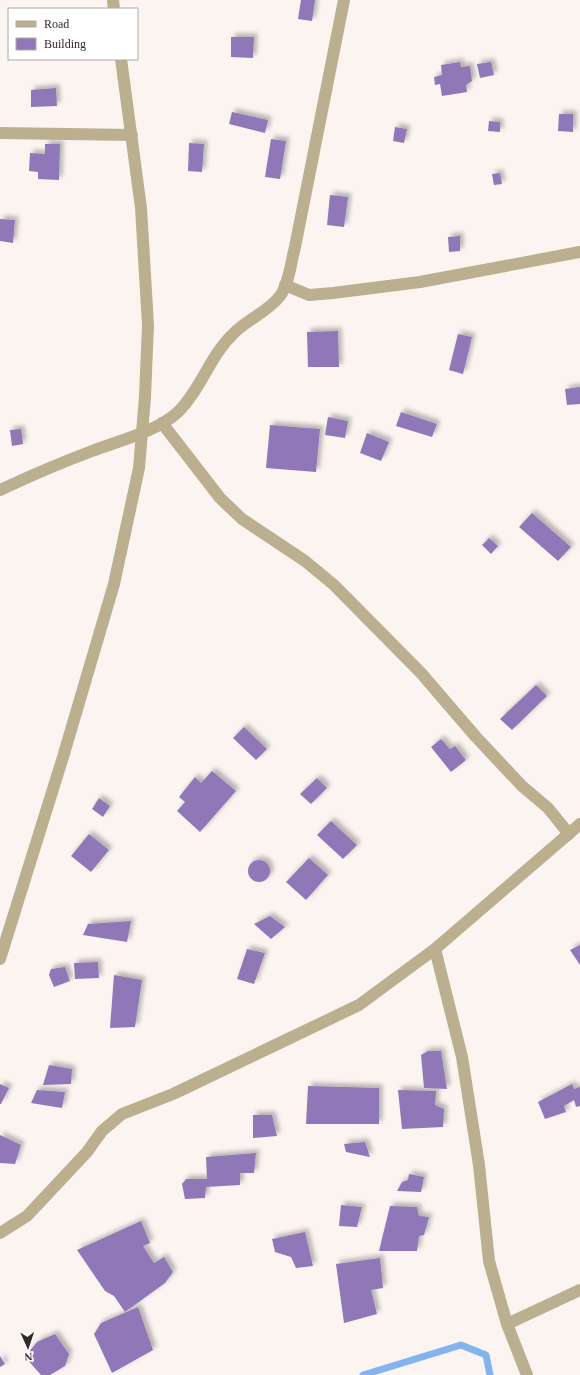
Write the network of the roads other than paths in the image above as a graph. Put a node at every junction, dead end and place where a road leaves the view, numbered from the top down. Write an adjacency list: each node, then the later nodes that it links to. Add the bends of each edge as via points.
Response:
1 (344, 0): 6 (street, via 314,160)
2 (121, 60): 4 (street)
3 (0, 133): 4 (street)
4 (132, 135): 8 (street, via 141,208 148,325)
5 (580, 252): 6 (street, via 420,282 333,293 309,295)
6 (285, 285): 7 (street, via 280,296 233,334 220,348 189,399 178,412)
7 (162, 423): 8 (street); 11 (street, via 220,498 242,519 305,561 334,586 421,673 476,737 522,786 548,808)
8 (142, 431): 9 (street, via 122,441 37,472); 13 (street, via 139,468 114,584)
9 (0, 490)
10 (580, 824): 11 (street)
11 (569, 834): 12 (street)
12 (435, 949): 14 (street, via 359,1005 173,1094 122,1114 102,1131 86,1152 26,1216); 16 (street, via 462,1057 479,1165 489,1261)
13 (0, 959)
14 (0, 1233)
15 (580, 1290): 16 (street)
16 (507, 1324): 17 (street)
17 (527, 1375)

